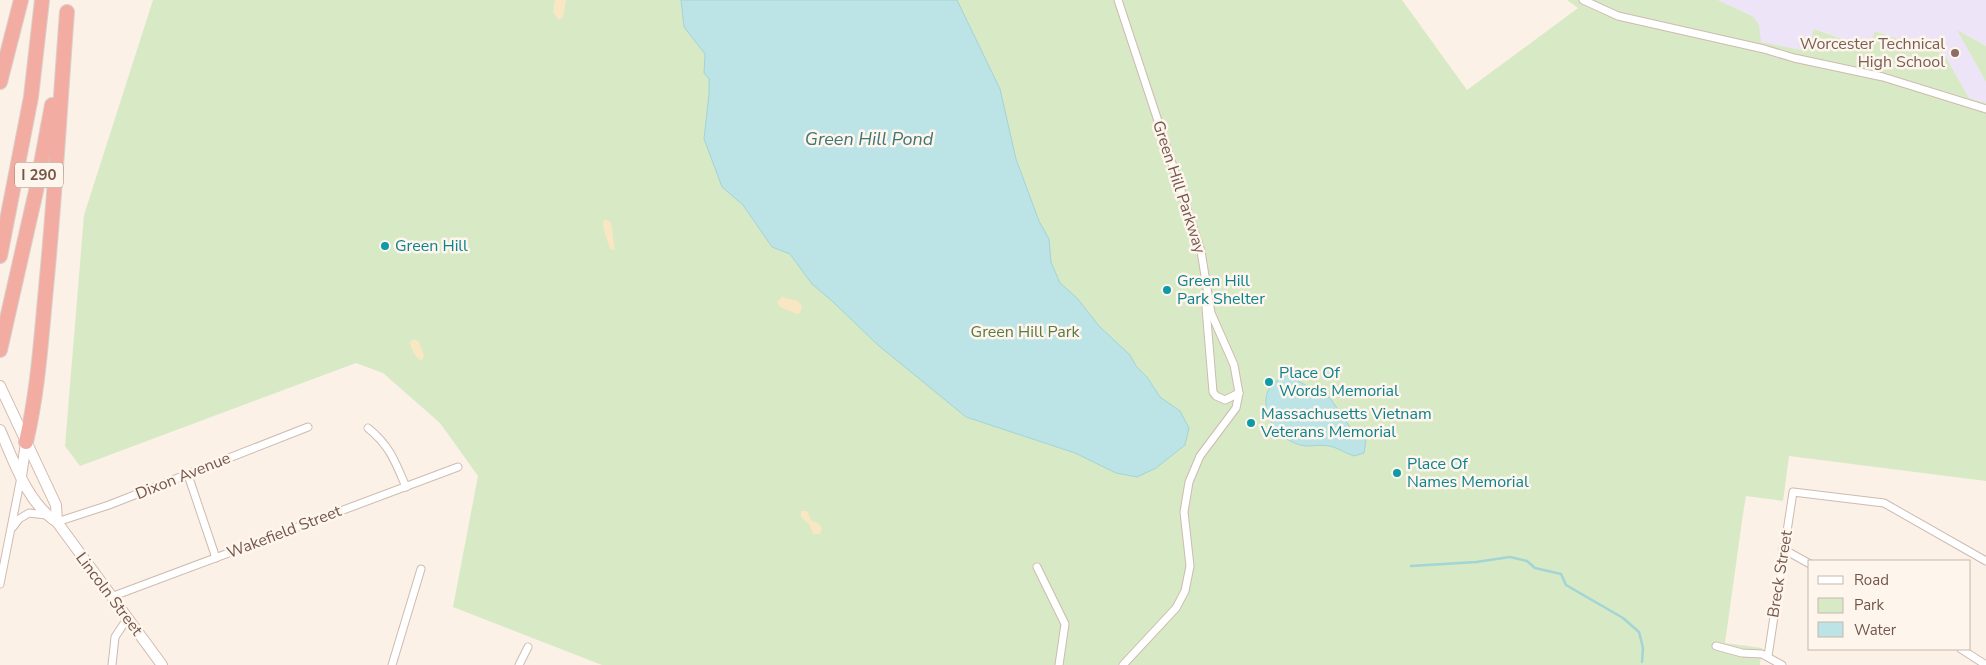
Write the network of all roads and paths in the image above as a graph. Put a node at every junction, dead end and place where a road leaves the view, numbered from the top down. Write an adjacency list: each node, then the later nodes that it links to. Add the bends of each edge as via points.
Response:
1 (22, 0): 6 (highway)
2 (42, 0): 8 (highway, I 290, via 31,98)
3 (1118, 0): 9 (street, Green Hill Parkway, via 1201,251)
4 (1583, 0): 7 (street, via 1618,16 1883,76)
5 (67, 6): 10 (highway, I 290, via 44,151); 16 (highway, via 42,342 35,404)
6 (0, 82)
7 (1986, 109)
8 (0, 256)
9 (1206, 290): 12 (street, Green Hill Parkway, via 1213,321 1234,365); 12 (street, via 1213,392 1225,400)
10 (0, 349)
11 (0, 386): 16 (main road, Lincoln Street)
12 (1239, 393): 41 (street, via 1236,408 1200,456 1189,482 1184,512 1190,566 1185,591 1176,608)
13 (308, 427): 18 (street, Dixon Avenue)
14 (368, 428): 20 (street, via 392,453)
15 (0, 430): 19 (main road, Lincoln Street)
16 (26, 442): 19 (main road); 21 (main road, Lincoln Street, via 56,505)
17 (458, 467): 20 (street, Wakefield Street)
18 (188, 475): 21 (street, Dixon Avenue, via 109,505); 24 (street)
19 (21, 476): 21 (main road, Lincoln Street); 22 (street)
20 (406, 487): 24 (street, Wakefield Street)
21 (53, 519): 22 (street, Dixon Avenue, via 29,513); 30 (main road, Lincoln Street)
22 (11, 529): 29 (street)
23 (1783, 549): 25 (street, Breck Street, via 1792,492 1884,503); 26 (street); 35 (street, Breck Street)
24 (216, 558): 30 (street, Wakefield Street)
25 (1986, 561)
26 (1808, 563)
27 (1037, 567): 40 (street, via 1065,624)
28 (422, 569): 38 (street)
29 (0, 584)
30 (111, 597): 31 (main road, Lincoln Street)
31 (127, 619): 36 (street, via 115,637); 37 (main road, Lincoln Street)
32 (1716, 646): 35 (street, via 1742,654)
33 (528, 647): 39 (street)
34 (1963, 650): 43 (street)
35 (1768, 656): 42 (street)
36 (112, 665)
37 (162, 665)
38 (392, 665)
39 (519, 665)
40 (1059, 665)
41 (1123, 665)
42 (1782, 665)
43 (1986, 665)

